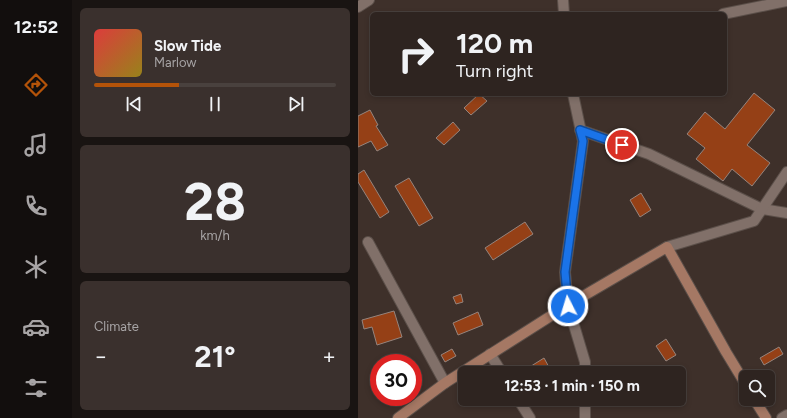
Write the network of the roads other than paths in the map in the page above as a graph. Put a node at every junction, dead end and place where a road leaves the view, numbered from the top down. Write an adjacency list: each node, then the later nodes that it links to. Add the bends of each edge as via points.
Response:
1 (369, 0): 4 (street)
2 (564, 0): 5 (street)
3 (787, 1): 6 (street)
4 (358, 7)
5 (564, 12)
6 (727, 13)
7 (573, 96): 8 (street)
8 (580, 130): 10 (street, via 649,154); 14 (street, via 583,141 565,272)
9 (787, 172): 10 (street)
10 (762, 209): 11 (street); 13 (street, via 754,221)
11 (787, 213)
12 (368, 242): 19 (street)
13 (667, 247): 14 (main road); 18 (main road)
14 (568, 306): 15 (main road); 17 (street)
15 (490, 354): 16 (street); 19 (main road)
16 (498, 366)
17 (585, 366)
18 (739, 374)
19 (444, 383): 24 (main road)
20 (522, 406): 25 (street)
21 (585, 406): 26 (street)
22 (758, 406): 27 (main road)
23 (787, 415): 28 (street)
24 (398, 418)
25 (530, 418)
26 (585, 418)
27 (766, 418)
28 (782, 418)

